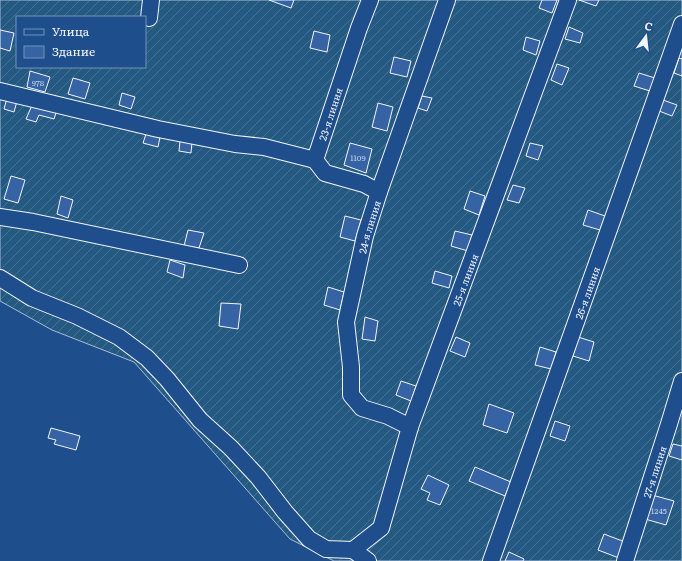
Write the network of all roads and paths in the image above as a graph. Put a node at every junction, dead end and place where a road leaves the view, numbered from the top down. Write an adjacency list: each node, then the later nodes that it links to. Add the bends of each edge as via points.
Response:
1 (151, 0): 5 (lane)
2 (370, 0): 8 (lane, 23-я линия)
3 (446, 0): 9 (lane, 24-я линия)
4 (568, 0): 14 (lane, 25-я линия)
5 (149, 18)
6 (682, 24): 18 (lane, 26-я линия)
7 (0, 90): 8 (lane, via 158,129 264,147)
8 (315, 160): 9 (lane, via 325,173 364,184)
9 (379, 192): 14 (lane, 24-я линия, via 365,236 346,322 351,395 362,408)
10 (0, 217): 11 (lane)
11 (239, 265)
12 (0, 278): 16 (lane, via 32,298 119,337 147,358 200,420 258,477 309,539 326,548)
13 (682, 381): 15 (lane, 27-я линия)
14 (410, 426): 16 (lane, 25-я линия, via 381,528)
15 (675, 428): 19 (lane, 27-я линия)
16 (353, 550): 17 (lane)
17 (368, 561)
18 (491, 561)
19 (625, 561)

